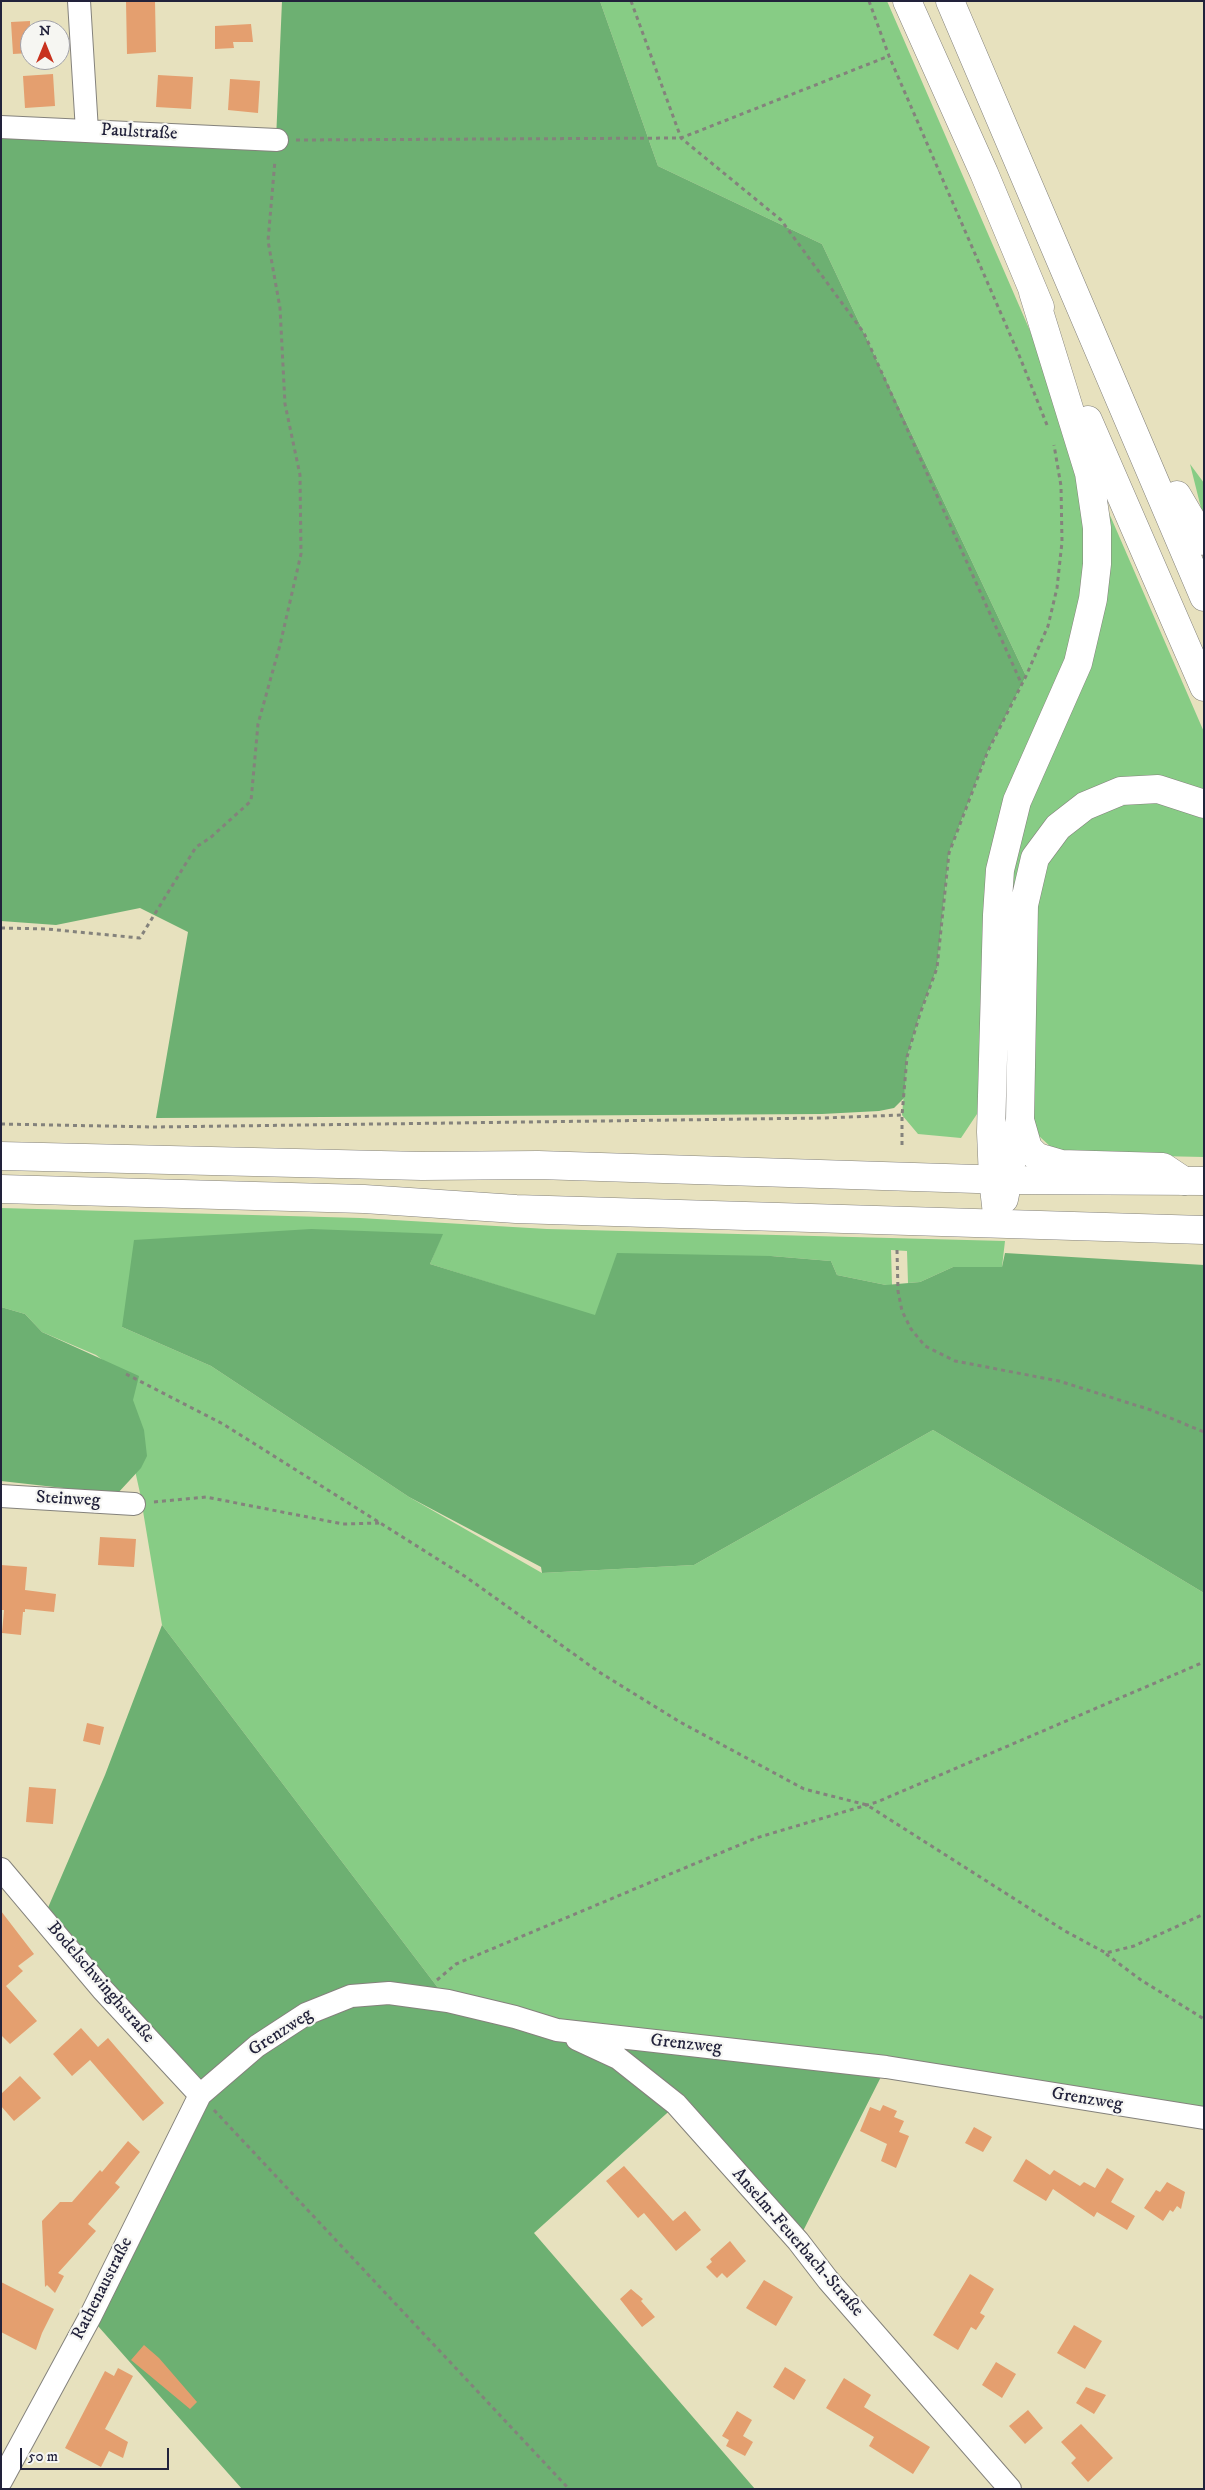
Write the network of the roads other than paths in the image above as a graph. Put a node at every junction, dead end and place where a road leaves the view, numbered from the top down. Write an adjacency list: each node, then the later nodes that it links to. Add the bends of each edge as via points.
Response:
1 (79, 1): 5 (street)
2 (907, 1): 7 (main road)
3 (950, 1): 8 (main road)
4 (1, 127): 5 (street, Paulstraße)
5 (87, 130): 6 (street, Paulstraße)
6 (277, 140)
7 (1033, 292): 11 (main road); 15 (main road, via 1089,474 1097,528 1096,564 1093,599 1078,663 1017,801 1000,870 991,1132)
8 (1144, 456): 9 (main road, via 1170,480); 10 (main road)
9 (1204, 541)
10 (1204, 597)
11 (1204, 687)
12 (1204, 804): 13 (main road, via 1158,789 1121,792 1085,806 1058,827 1035,858 1024,905)
13 (1020, 1120): 15 (main road); 16 (main road, via 1028,1148 1044,1159 1061,1164 1163,1167)
14 (1, 1156): 15 (main road, via 412,1166 538,1165)
15 (1001, 1180): 16 (main road); 18 (main road)
16 (1194, 1181)
17 (1, 1189): 18 (main road, via 364,1198 516,1208)
18 (998, 1223): 19 (main road)
19 (1204, 1230)
20 (1, 1496): 21 (street, Steinweg)
21 (134, 1504)
22 (1, 1869): 24 (street, Bodelschwinghstraße, via 102,1989)
23 (557, 2030): 24 (street, Grenzweg, via 429,1998 389,1993 351,1996 306,2014 257,2046); 25 (street, Grenzweg, via 886,2067); 27 (street, Anselm-Feuerbach-Straße, via 618,2058 676,2104)
24 (200, 2095): 26 (street, Rathenaustraße, via 90,2317)
25 (1204, 2118)
26 (1, 2481)
27 (1010, 2489)

